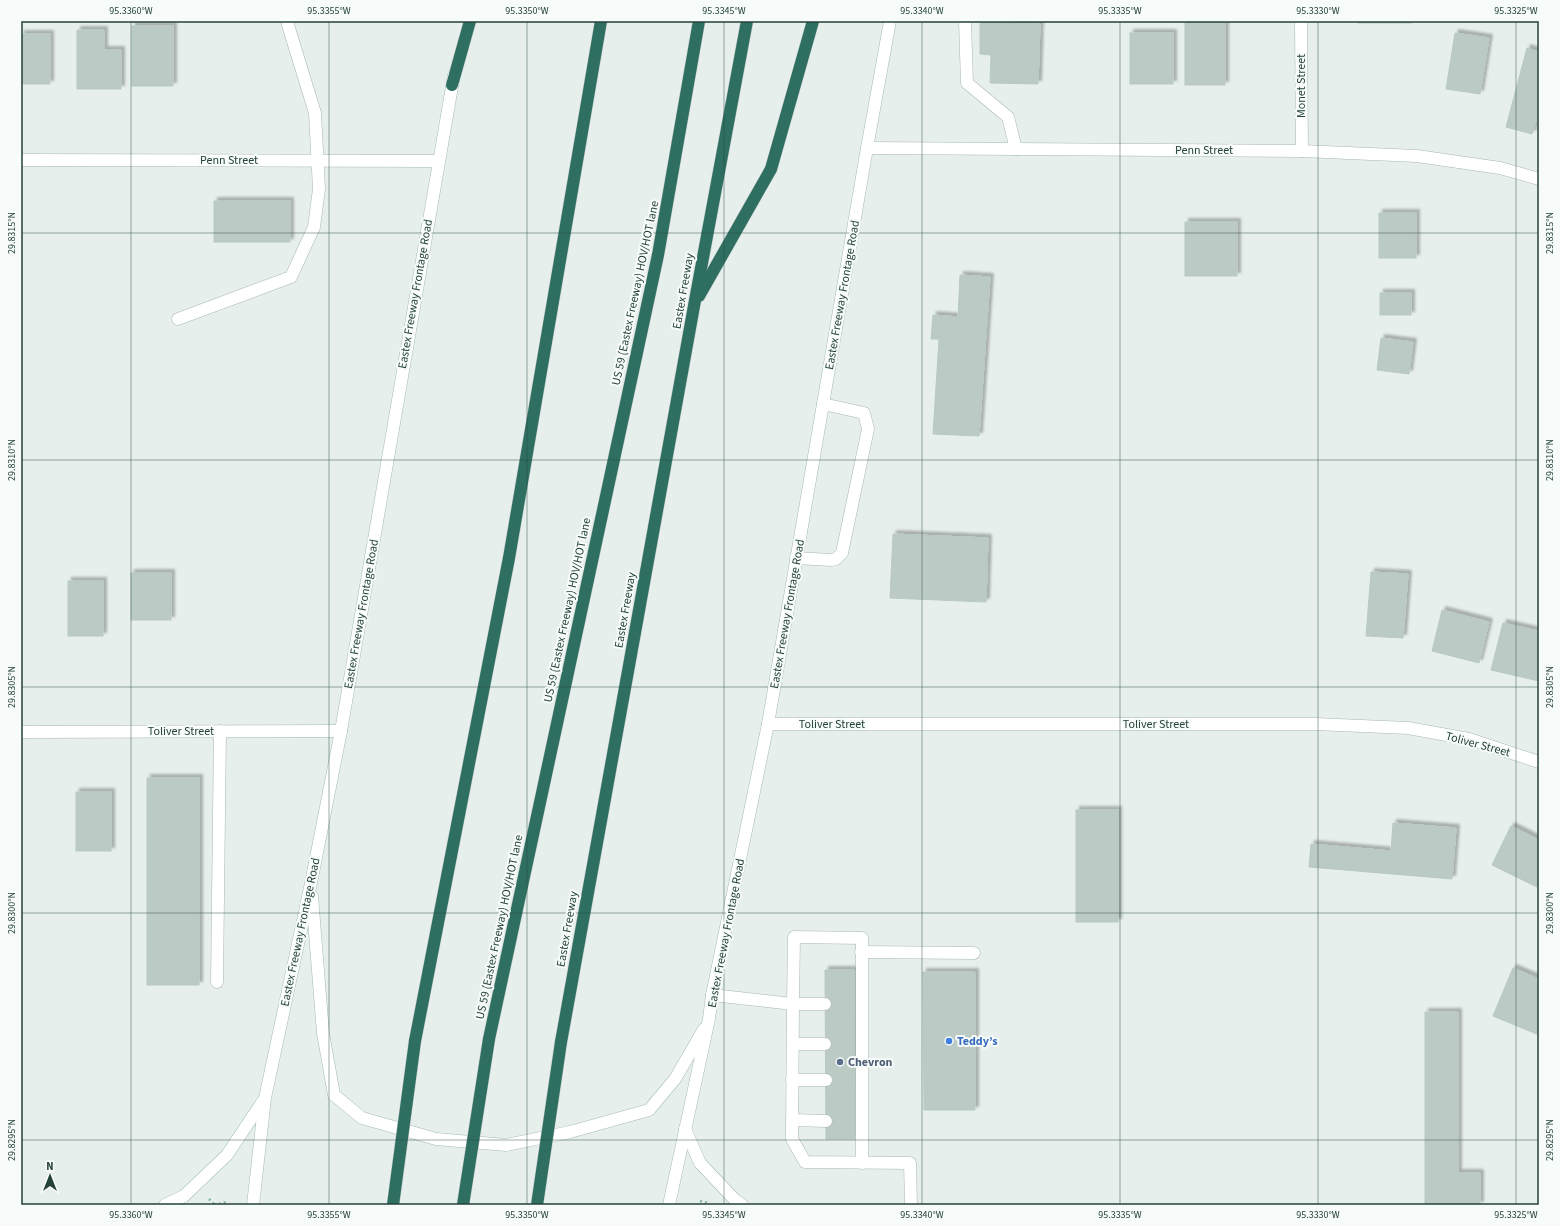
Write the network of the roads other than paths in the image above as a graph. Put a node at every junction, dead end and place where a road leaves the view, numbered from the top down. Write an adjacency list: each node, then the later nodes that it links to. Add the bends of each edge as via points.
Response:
1 (288, 21): 16 (main road, via 315,113)
2 (464, 21): 11 (main road, Eastex Freeway Frontage Road)
3 (470, 21): 11 (highway)
4 (601, 21): 47 (highway, bridge, via 509,558 415,1040)
5 (699, 21): 48 (highway, US 59 (Eastex Freeway) HOV/HOT lane, bridge, via 658,255 489,1039)
6 (747, 21): 19 (highway, Eastex Freeway)
7 (813, 21): 19 (highway, via 771,169)
8 (890, 21): 12 (main road, Eastex Freeway Frontage Road)
9 (965, 21): 13 (main road, via 967,83 1008,117)
10 (1301, 21): 14 (main road, Monet Street)
11 (452, 85): 17 (main road, Eastex Freeway Frontage Road)
12 (867, 148): 13 (main road, Penn Street); 21 (main road, Eastex Freeway Frontage Road)
13 (1016, 149): 14 (main road, Penn Street)
14 (1302, 151): 18 (main road, Penn Street, via 1417,156 1500,168)
15 (21, 160): 16 (main road, Penn Street)
16 (318, 161): 17 (main road, Penn Street); 20 (main road, via 319,189 314,227 291,277)
17 (438, 161): 25 (main road, Eastex Freeway Frontage Road)
18 (1539, 179)
19 (694, 306): 49 (highway, Eastex Freeway, bridge, via 561,1042)
20 (178, 319)
21 (823, 404): 22 (main road, Eastex Freeway Frontage Road); 22 (main road, via 864,413 868,429 842,553 831,560)
22 (796, 558): 23 (main road, Eastex Freeway Frontage Road)
23 (768, 724): 27 (main road, Toliver Street, via 1315,724 1408,728 1469,739); 32 (main road, Eastex Freeway Frontage Road)
24 (220, 731): 25 (main road, Toliver Street); 26 (main road, Toliver Street); 31 (main road)
25 (341, 731): 28 (main road, Eastex Freeway Frontage Road)
26 (21, 732)
27 (1539, 762)
28 (311, 883): 35 (main road, via 323,1033 334,1095 362,1118 436,1139 506,1145 570,1132 649,1110 675,1079); 40 (main road, Eastex Freeway Frontage Road)
29 (861, 952): 30 (main road); 33 (main road, via 862,938 794,937); 44 (main road, via 858,1005 858,1121)
30 (974, 953)
31 (217, 982)
32 (712, 995): 33 (main road); 35 (main road, Eastex Freeway Frontage Road)
33 (793, 1004): 34 (main road); 36 (main road)
34 (825, 1004)
35 (709, 1019): 43 (main road, Eastex Freeway Frontage Road)
36 (792, 1044): 37 (main road); 38 (main road)
37 (825, 1044)
38 (792, 1080): 39 (main road); 41 (main road)
39 (826, 1080)
40 (265, 1098): 45 (main road, via 227,1155 184,1196); 46 (main road, Eastex Freeway Frontage Road)
41 (792, 1120): 42 (main road); 44 (main road, via 792,1140 805,1162)
42 (826, 1121)
43 (685, 1130): 50 (main road, Eastex Freeway Frontage Road); 51 (main road, via 700,1163)
44 (862, 1163): 52 (main road, via 910,1163)
45 (165, 1205)
46 (253, 1205)
47 (393, 1205)
48 (463, 1205)
49 (537, 1205)
50 (669, 1205)
51 (742, 1205)
52 (911, 1205)

